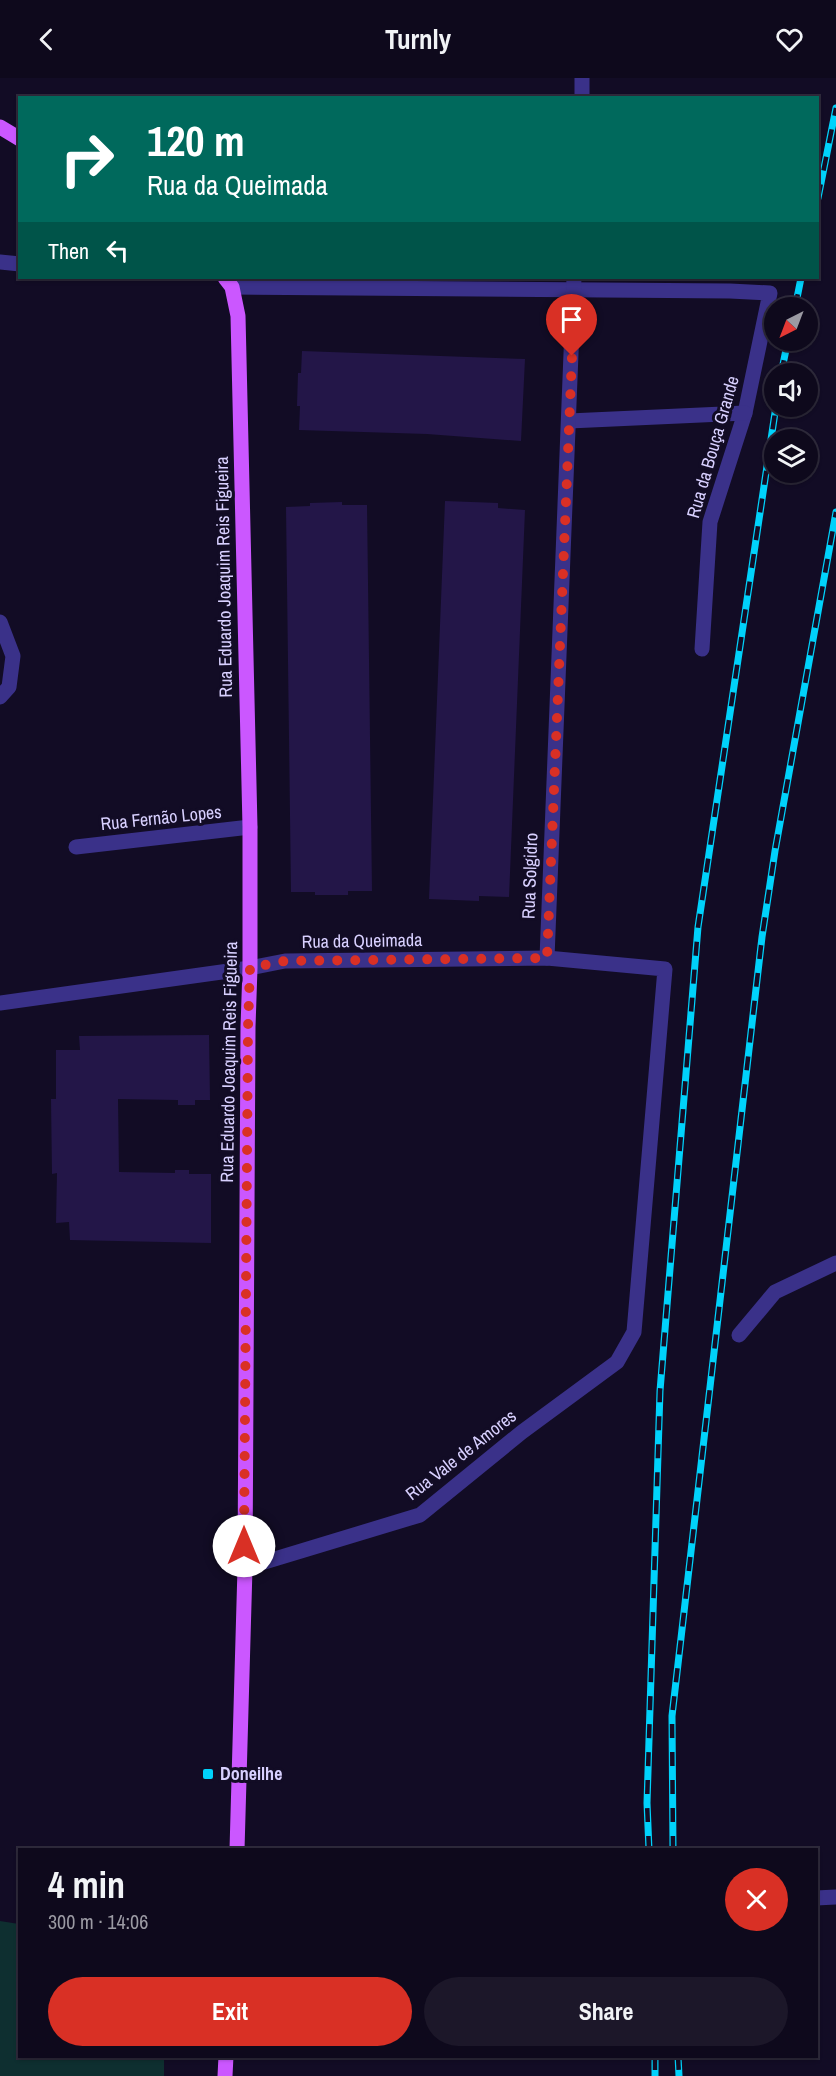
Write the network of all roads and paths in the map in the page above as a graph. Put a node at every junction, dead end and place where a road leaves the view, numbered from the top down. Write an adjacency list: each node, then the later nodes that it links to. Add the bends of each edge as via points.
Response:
1 (582, 78): 2 (street)
2 (582, 96)
3 (0, 127): 4 (main road)
4 (18, 138)
5 (0, 262): 6 (street)
6 (18, 264)
7 (228, 282): 8 (street); 14 (main road, Rua Eduardo Joaquim Reis Figueira, via 238,316)
8 (574, 284): 9 (street, Rua da Bouça Grande, via 770,293); 10 (street, Rua Solgidro)
9 (745, 413): 10 (street); 12 (street, Rua da Bouça Grande, via 710,522)
10 (570, 421): 16 (street, Rua Solgidro)
11 (0, 622): 13 (street, via 13,656 9,687)
12 (702, 649)
13 (0, 697)
14 (250, 827): 15 (street, Rua Fernão Lopes); 17 (main road, Rua Eduardo Joaquim Reis Figueira)
15 (76, 847)
16 (547, 958): 17 (street, Rua da Queimada, via 285,961); 21 (street, Rua Vale de Amores, via 665,969 634,1332 617,1362 420,1515)
17 (250, 968): 18 (street, Rua da Queimada); 21 (main road, Rua Eduardo Joaquim Reis Figueira)
18 (0, 1003)
19 (836, 1263): 20 (street, via 775,1292)
20 (739, 1335)
21 (245, 1568): 22 (main road, Rua Eduardo Joaquim Reis Figueira)
22 (237, 1848)
23 (836, 1897): 24 (street)
24 (818, 1898)
25 (226, 2058): 26 (main road)
26 (225, 2076)

